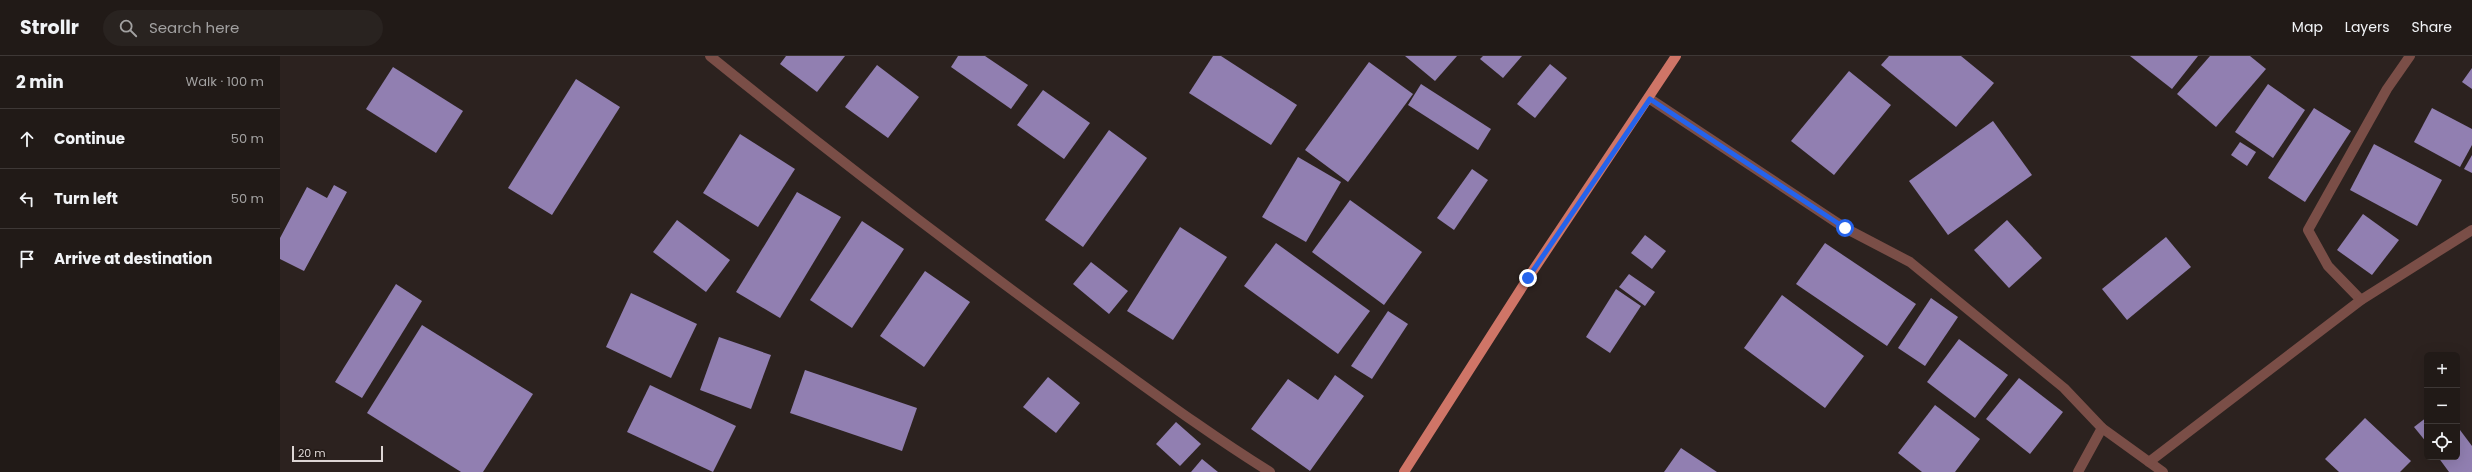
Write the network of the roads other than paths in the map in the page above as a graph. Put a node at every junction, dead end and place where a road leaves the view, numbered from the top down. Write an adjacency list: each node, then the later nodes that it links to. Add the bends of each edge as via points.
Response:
1 (710, 56): 9 (street, via 822,146 1003,284 1223,443)
2 (1676, 56): 4 (main road)
3 (2410, 56): 6 (street, via 2387,89 2308,230 2328,266)
4 (1650, 99): 7 (street, via 1845,228 1910,262 2064,388); 10 (main road, via 1528,278)
5 (2472, 230): 6 (street)
6 (2361, 300): 8 (street)
7 (2102, 428): 8 (street); 11 (street)
8 (2148, 462): 12 (street)
9 (1270, 472)
10 (1404, 472)
11 (2078, 472)
12 (2163, 472)

